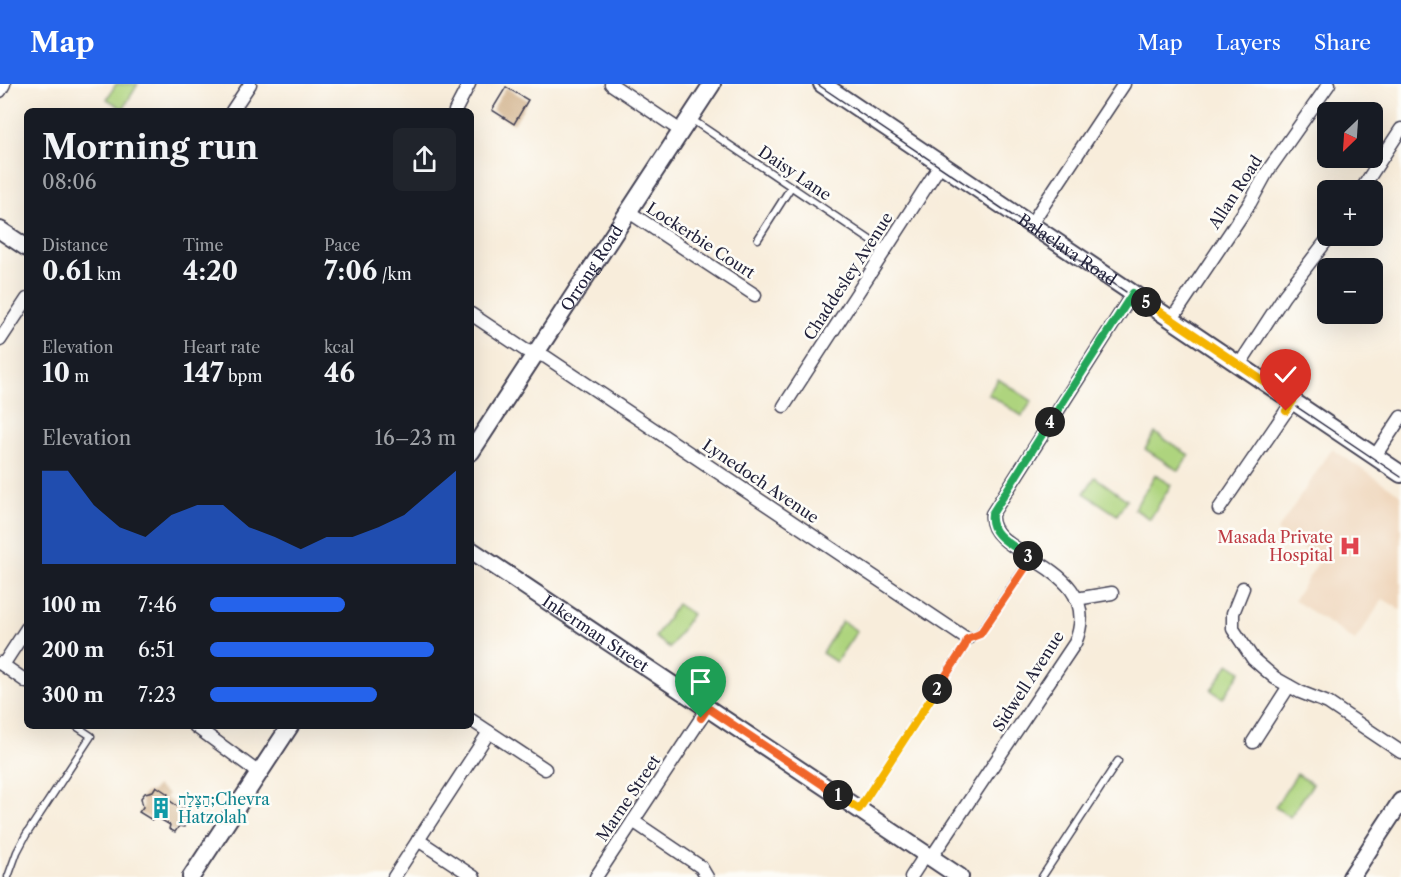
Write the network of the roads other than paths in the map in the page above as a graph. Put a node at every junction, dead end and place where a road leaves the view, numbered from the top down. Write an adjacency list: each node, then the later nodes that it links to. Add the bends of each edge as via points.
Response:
1 (4, 84): 9 (street)
2 (250, 84): 10 (street)
3 (469, 84): 11 (street)
4 (611, 84): 12 (street)
5 (712, 84): 12 (street, Orrong Road)
6 (822, 84): 14 (street, Balaclava Road)
7 (1124, 84): 18 (street)
8 (1329, 84): 28 (street, Allan Road)
9 (0, 91)
10 (234, 108)
11 (457, 108)
12 (685, 124): 16 (lane, Daisy Lane); 17 (street, Orrong Road)
13 (1401, 129): 15 (street)
14 (941, 164): 18 (street, Balaclava Road); 23 (street, Chaddesley Avenue)
15 (1367, 180)
16 (791, 187): 20 (lane); 23 (lane, Daisy Lane)
17 (629, 212): 25 (street, Lockerbie Court); 30 (street, Orrong Road)
18 (1031, 224): 24 (street, Balaclava Road)
19 (0, 230): 21 (street)
20 (758, 239)
21 (24, 246)
22 (1322, 246): 31 (street)
23 (885, 250): 33 (street, Chaddesley Avenue)
24 (1133, 293): 28 (street, Balaclava Road); 40 (street, via 992,514 996,533)
25 (755, 295)
26 (24, 304): 29 (street)
27 (474, 316): 30 (street, Lynedoch Avenue)
28 (1172, 320): 31 (street, Balaclava Road)
29 (0, 340)
30 (535, 354): 35 (street, Orrong Road); 45 (street, Lynedoch Avenue, via 546,357)
31 (1239, 365): 32 (street, Balaclava Road)
32 (1293, 401): 36 (street, Balaclava Road); 38 (street)
33 (784, 406)
34 (1401, 417): 36 (street)
35 (474, 447)
36 (1375, 456): 37 (street, Balaclava Road)
37 (1401, 474)
38 (1219, 509)
39 (474, 552): 49 (street, Inkerman Street)
40 (1032, 558): 43 (street, via 1058,576); 45 (lane, via 980,634)
41 (1243, 588): 48 (street, via 1233,613 1236,635 1253,659)
42 (1112, 593): 43 (street)
43 (1076, 599): 64 (street, Sidwell Avenue, via 1080,619 1075,643)
44 (24, 632): 46 (street)
45 (967, 639): 61 (lane)
46 (1, 664): 47 (street)
47 (24, 680)
48 (1289, 686): 55 (street); 56 (street, via 1328,703)
49 (708, 708): 61 (street, Inkerman Street); 62 (street, Marne Street)
50 (474, 722): 54 (street)
51 (80, 729): 65 (lane, via 91,736 26,835)
52 (199, 729): 59 (street)
53 (288, 729): 59 (street)
54 (489, 732): 58 (street); 63 (street)
55 (1252, 742)
56 (1401, 752)
57 (1118, 761): 73 (lane)
58 (545, 769)
59 (259, 773): 66 (street)
60 (1401, 801): 74 (street)
61 (859, 809): 64 (street, Inkerman Street)
62 (633, 821): 69 (street, Marne Street); 70 (street, via 701,867)
63 (418, 840): 67 (street); 68 (street)
64 (928, 856): 71 (street, Sidwell Avenue); 72 (street, Inkerman Street)
65 (8, 877)
66 (191, 877)
67 (394, 877)
68 (474, 877)
69 (596, 877)
70 (707, 877)
71 (911, 877)
72 (960, 877)
73 (1042, 877)
74 (1351, 877)

